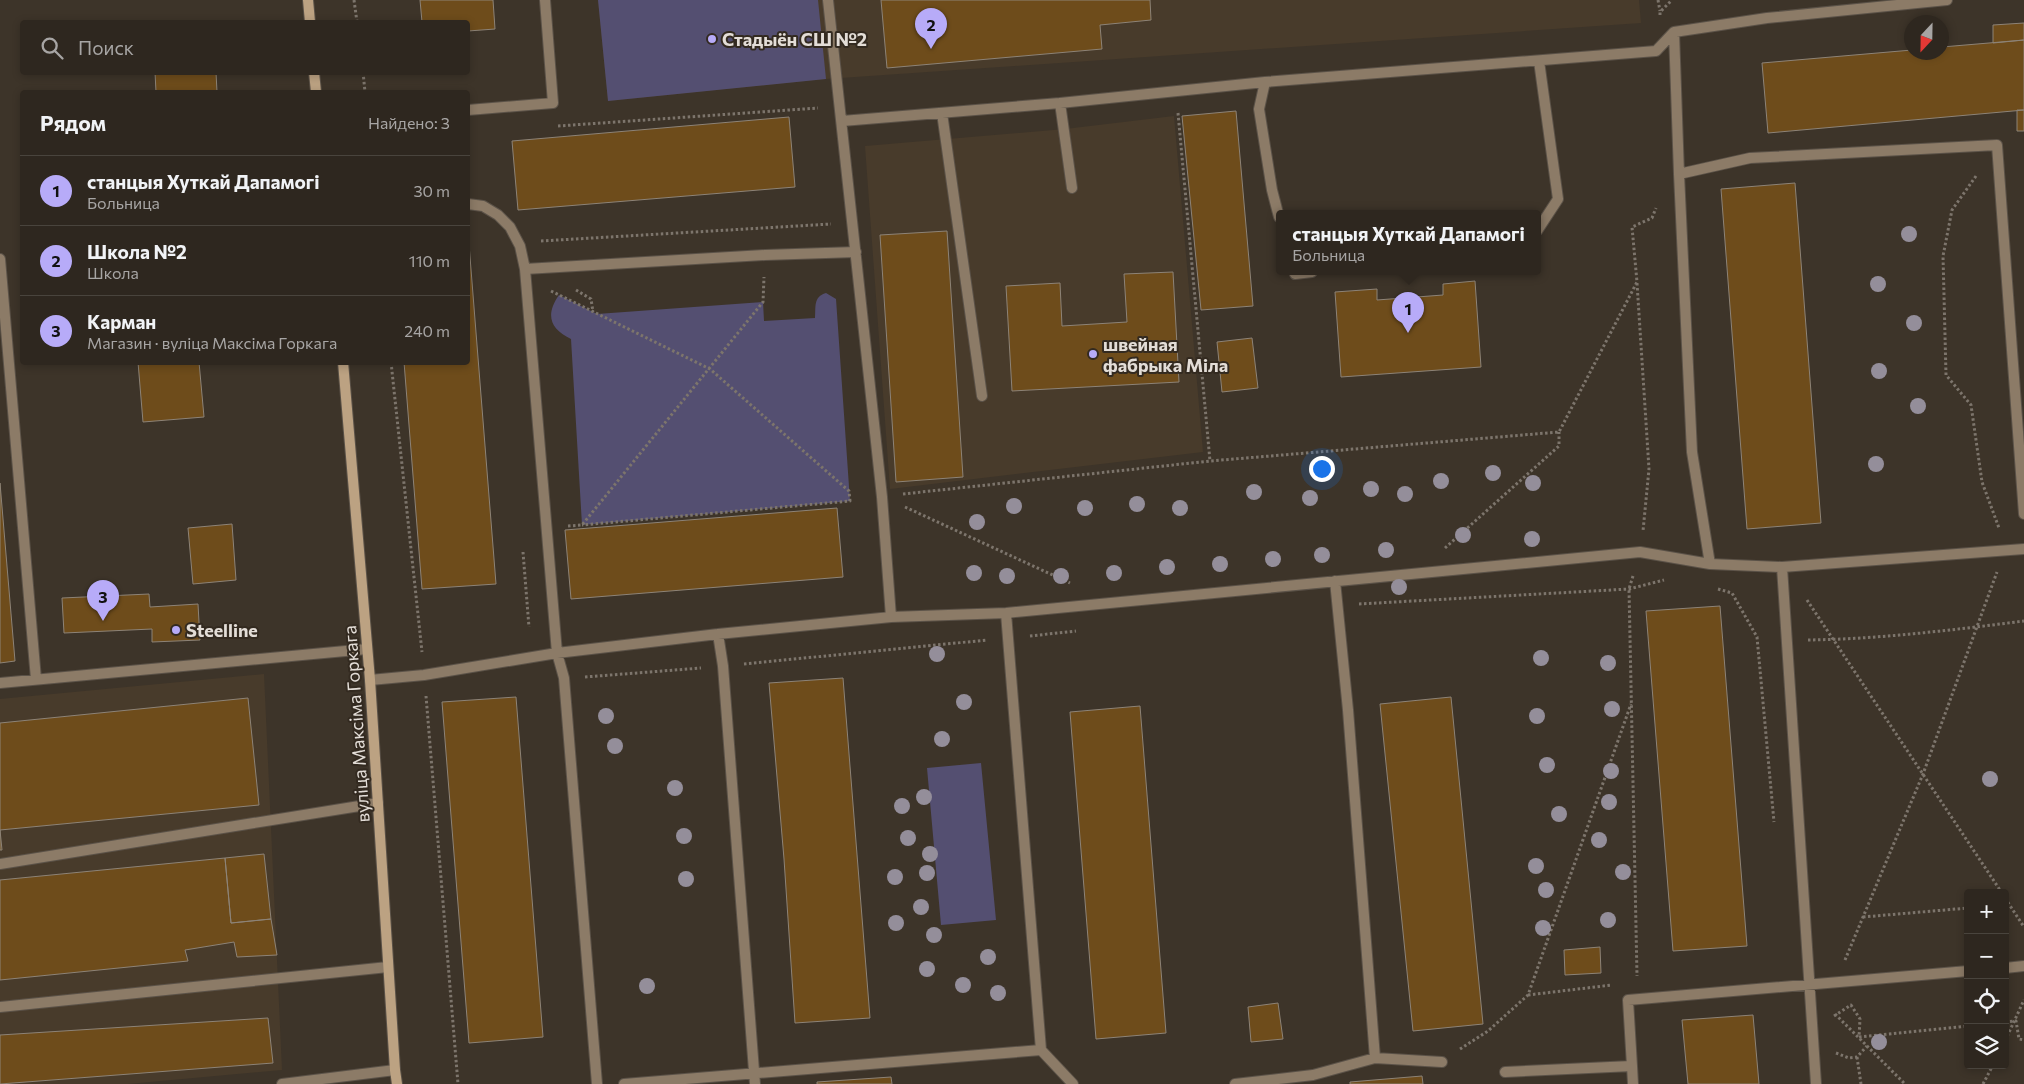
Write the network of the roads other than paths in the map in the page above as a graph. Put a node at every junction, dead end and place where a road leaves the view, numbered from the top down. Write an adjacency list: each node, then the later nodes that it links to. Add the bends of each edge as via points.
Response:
1 (308, 0): 5 (main road)
2 (545, 0): 12 (lane, via 553,104)
3 (828, 0): 14 (lane)
4 (1947, 0): 6 (lane, via 1767,18)
5 (310, 20)
6 (1674, 32): 7 (lane, via 1656,51); 15 (lane)
7 (1539, 61): 9 (lane); 19 (lane, via 1558,199)
8 (314, 75): 10 (main road)
9 (1265, 82): 11 (lane); 18 (lane, via 1259,109)
10 (316, 90)
11 (1060, 103): 13 (lane); 16 (lane)
12 (470, 110)
13 (942, 113): 14 (lane); 24 (lane)
14 (842, 121): 20 (lane)
15 (1679, 174): 25 (lane, via 1750,158 1997,145); 27 (lane, via 1692,452)
16 (1072, 188)
17 (470, 204): 22 (lane, via 484,206 510,227 518,242)
18 (1277, 210)
19 (1541, 225)
20 (856, 252): 22 (lane, via 765,255); 31 (lane)
21 (0, 259): 35 (lane)
22 (526, 274): 34 (lane)
23 (343, 365): 33 (main road, вуліца Максіма Горкага)
24 (982, 396)
25 (2024, 514)
26 (2024, 550): 28 (lane)
27 (1710, 564): 28 (lane); 29 (lane, via 1640,552)
28 (1782, 567): 44 (lane)
29 (1335, 581): 30 (lane); 47 (lane)
30 (1006, 613): 31 (lane); 46 (lane)
31 (891, 617): 32 (lane)
32 (718, 634): 34 (lane); 52 (lane)
33 (367, 649): 35 (lane); 36 (main road, вуліца Максіма Горкага)
34 (557, 652): 36 (lane, via 424,675); 57 (lane, via 564,678)
35 (36, 679): 37 (lane)
36 (370, 680): 38 (main road, вуліца Максіма Горкага)
37 (0, 682)
38 (378, 803): 39 (lane); 41 (main road, вуліца Максіма Горкага)
39 (0, 864)
40 (2024, 966): 42 (lane)
41 (388, 967): 45 (lane); 50 (main road, вуліца Максіма Горкага)
42 (2009, 968)
43 (1964, 971): 44 (lane)
44 (1809, 984): 49 (lane, via 1628,1000); 62 (lane)
45 (0, 1008)
46 (1041, 1050): 52 (lane); 59 (lane)
47 (1375, 1058): 48 (lane); 53 (lane)
48 (1442, 1062)
49 (1632, 1066): 51 (lane); 61 (lane)
50 (394, 1070): 55 (lane); 56 (main road, вуліца Максіма Горкага)
51 (1505, 1072)
52 (754, 1079): 58 (lane)
53 (1313, 1079): 60 (lane)
54 (282, 1084): 55 (lane)
55 (289, 1084)
56 (397, 1084)
57 (597, 1084)
58 (624, 1084)
59 (1073, 1084)
60 (1235, 1084)
61 (1633, 1084)
62 (1816, 1084)

